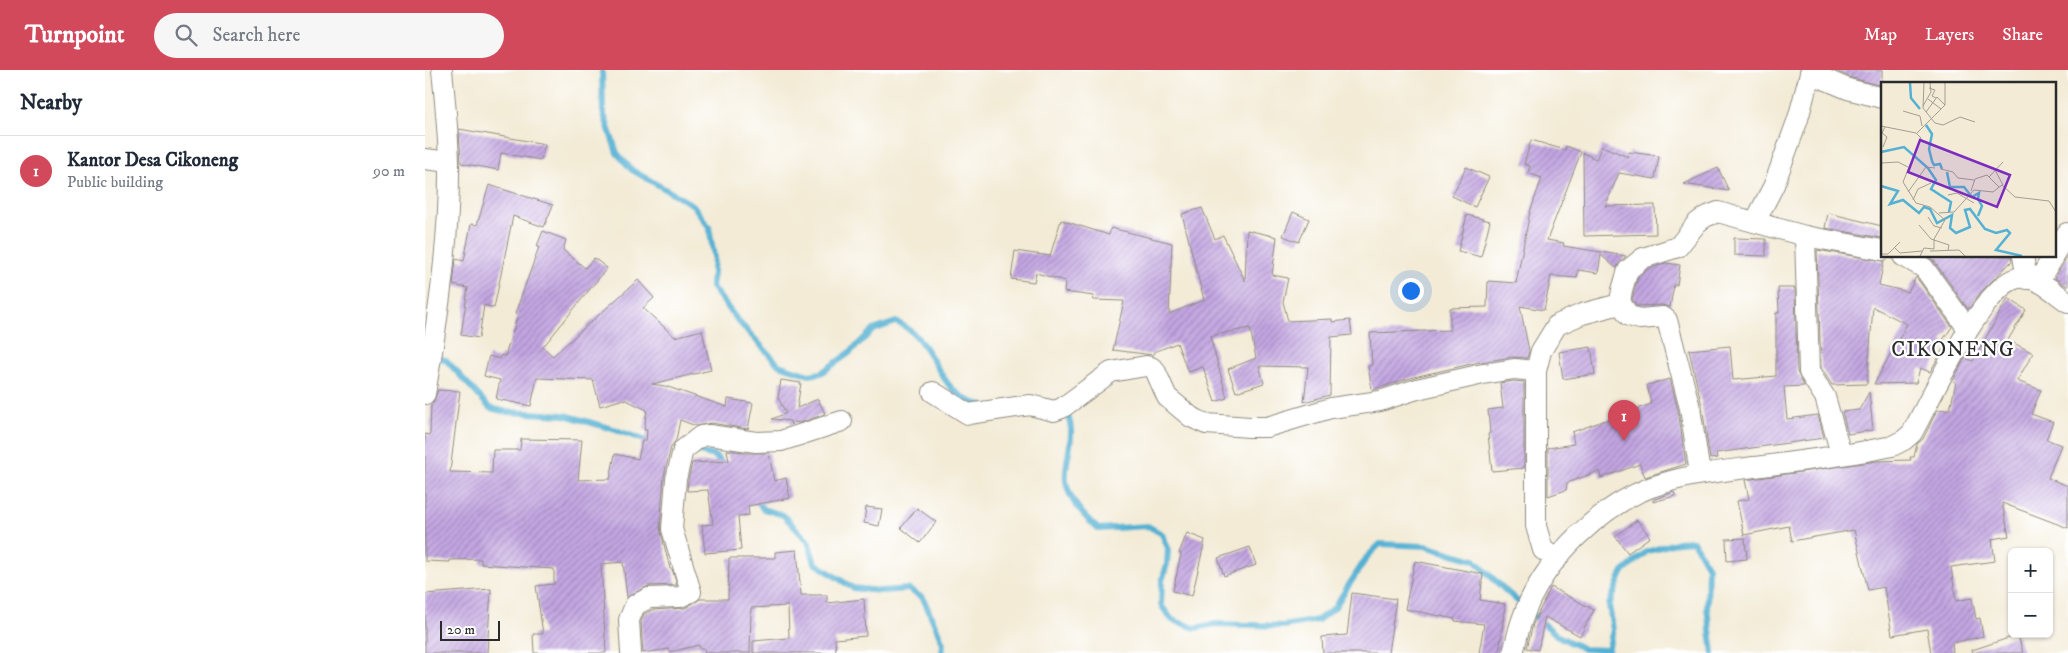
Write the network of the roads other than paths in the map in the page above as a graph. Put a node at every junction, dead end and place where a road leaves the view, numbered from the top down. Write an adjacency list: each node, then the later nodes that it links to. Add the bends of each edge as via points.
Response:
1 (442, 70): 5 (street)
2 (1810, 72): 3 (street, via 1848,89); 6 (street, via 1798,120 1774,185)
3 (1881, 98)
4 (425, 159): 5 (street)
5 (449, 162): 20 (street, via 446,233)
6 (1755, 222): 8 (street); 15 (street, via 1718,212 1705,217 1678,247 1643,258 1628,270)
7 (2067, 233): 10 (street)
8 (1805, 236): 9 (street); 22 (street, via 1809,372 1825,397)
9 (1881, 250)
10 (2055, 253)
11 (1906, 258): 17 (street, via 1924,268)
12 (2024, 258): 14 (street)
13 (2051, 258): 14 (street)
14 (2033, 280): 16 (street); 17 (street, via 2017,278 1996,291)
15 (1621, 302): 18 (street, via 1557,325 1541,352); 23 (street, via 1629,316 1640,319 1663,317 1667,320 1690,408)
16 (2068, 302)
17 (1968, 329): 22 (street, via 1912,433 1892,446)
18 (1536, 371): 19 (street, via 1513,369 1483,374 1380,401 1331,408 1267,427 1206,424 1191,417 1167,397 1155,370 1146,366 1111,372 1062,408 1053,411 1030,406 967,414); 24 (street, via 1536,526 1543,550)
19 (933, 392)
20 (425, 394)
21 (842, 421): 25 (street, via 781,441 756,442 701,436 683,450 676,479 672,529 691,592 681,597 649,598 635,605 629,620)
22 (1841, 454): 23 (street)
23 (1701, 474): 24 (street, via 1663,483 1630,497 1603,514)
24 (1557, 558): 26 (street, via 1522,619)
25 (631, 653)
26 (1513, 653)

